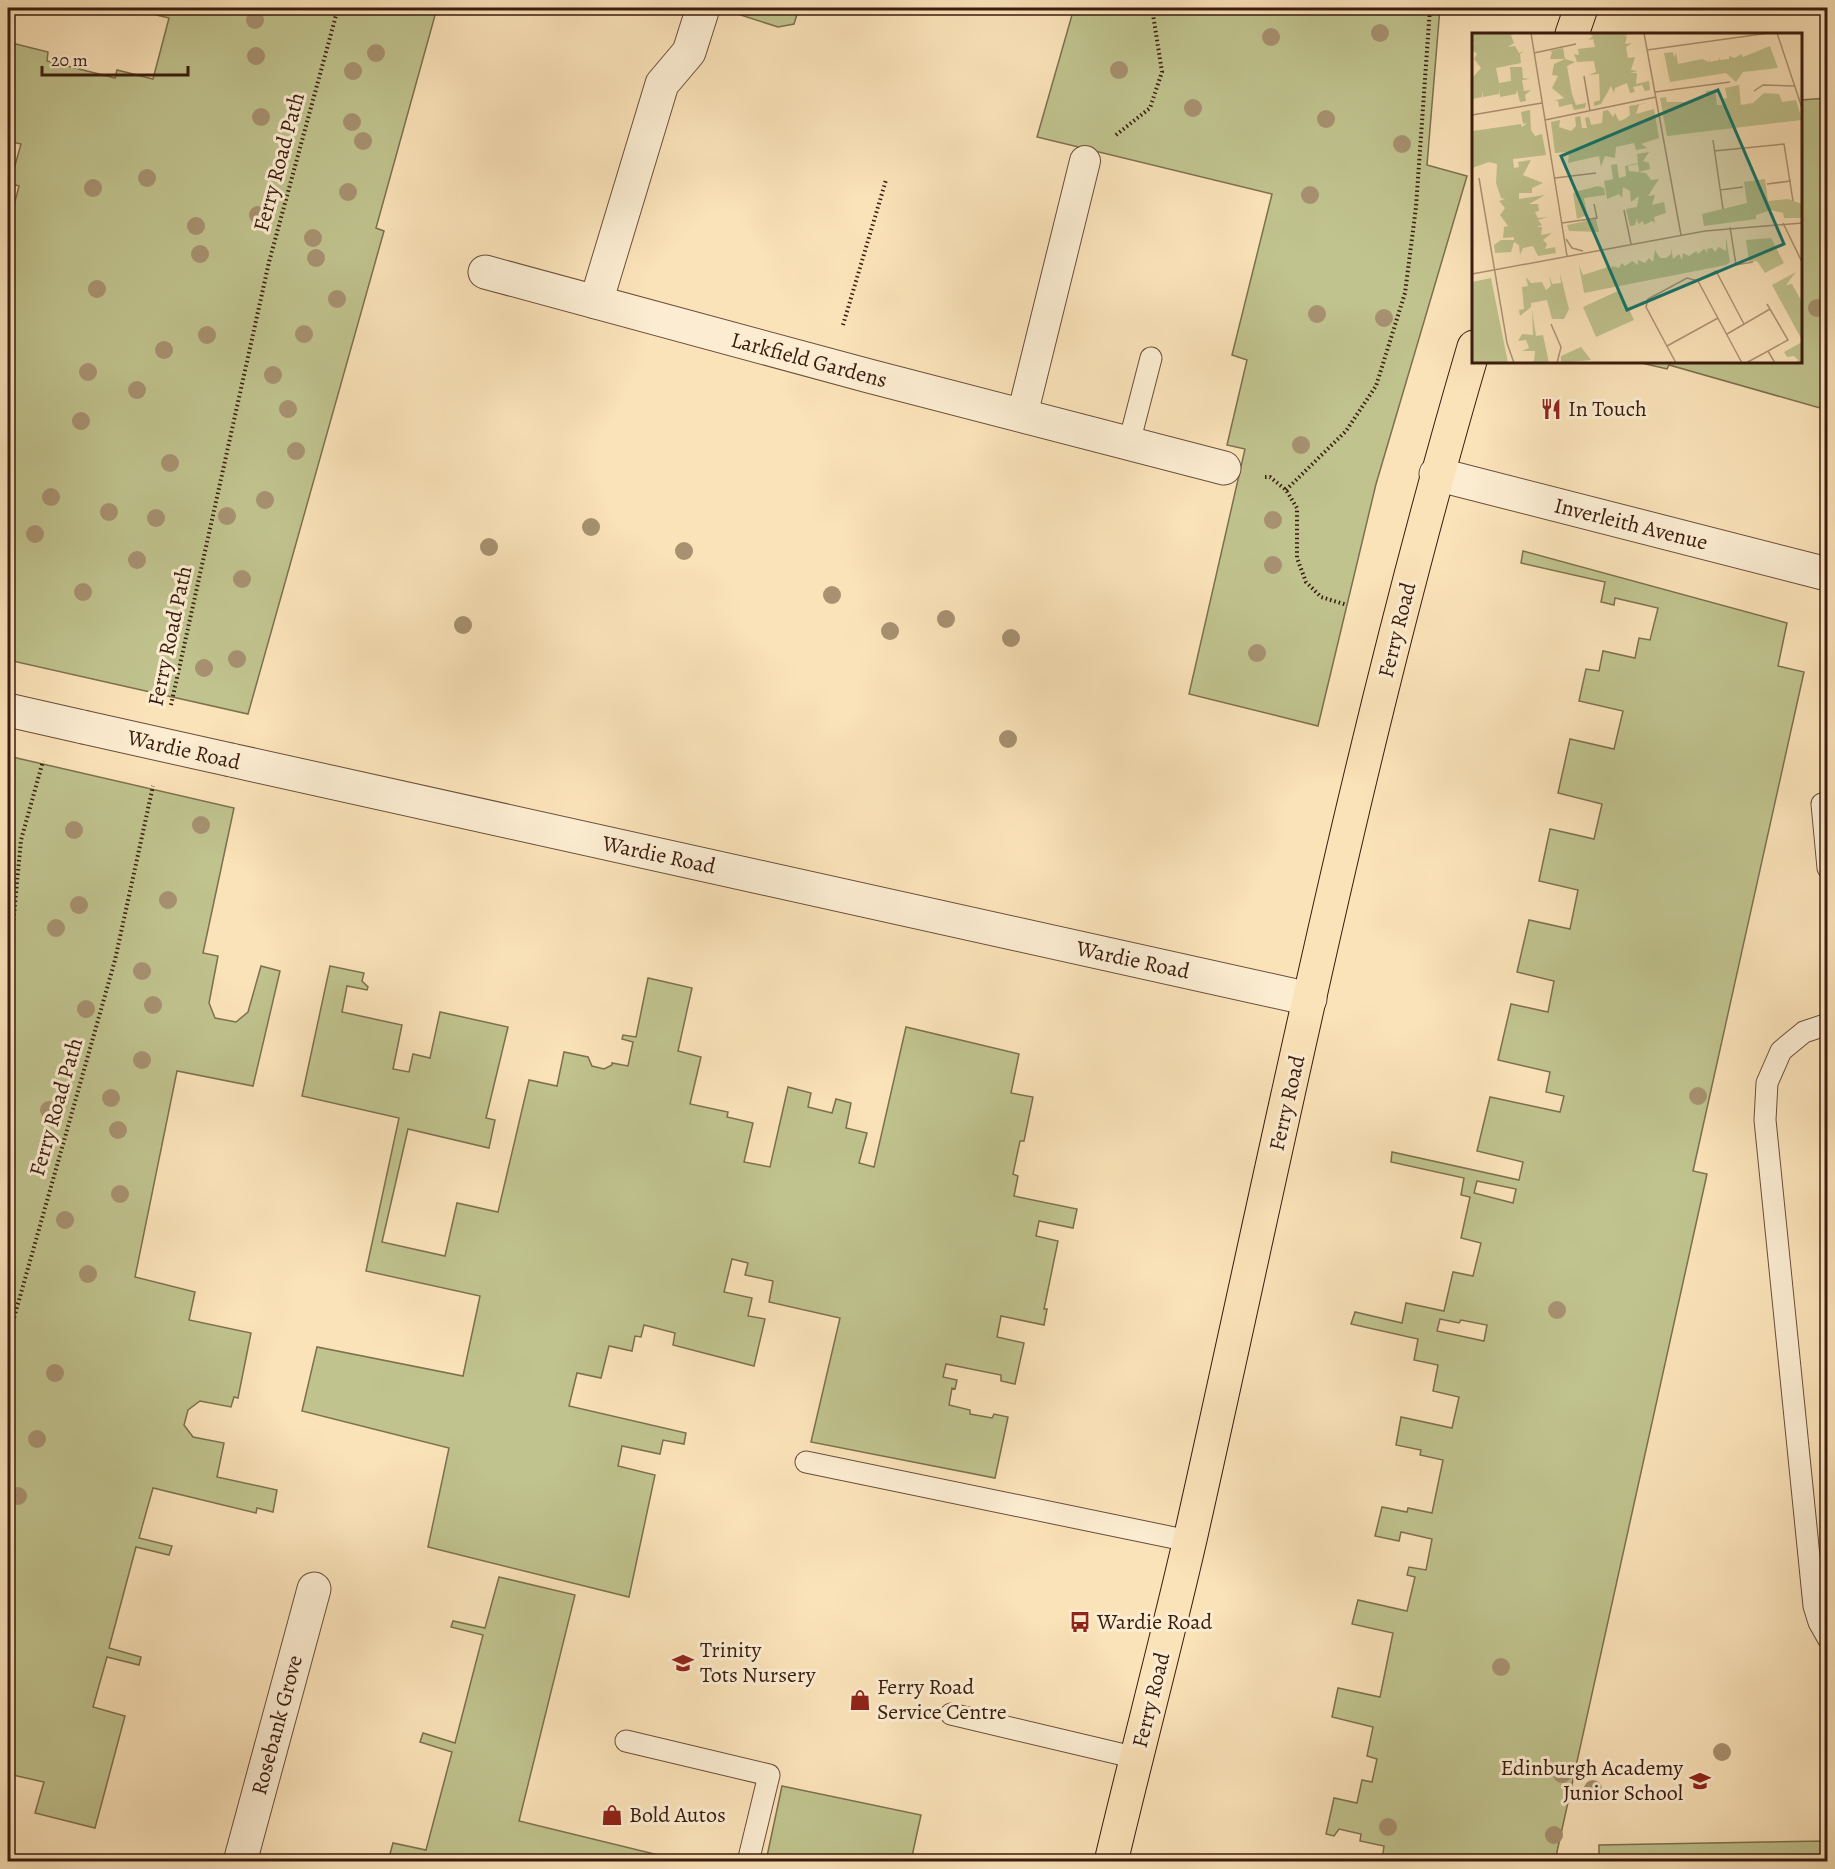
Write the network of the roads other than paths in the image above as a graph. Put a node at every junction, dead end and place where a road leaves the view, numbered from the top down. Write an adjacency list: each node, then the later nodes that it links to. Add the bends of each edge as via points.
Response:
1 (703, 8): 6 (street, via 689,52 662,84)
2 (1581, 8): 3 (main road)
3 (1572, 33)
4 (1085, 161): 9 (street)
5 (485, 272): 6 (street, Larkfield Gardens)
6 (596, 302): 9 (street, Larkfield Gardens)
7 (1472, 351): 12 (main road, Ferry Road)
8 (1152, 357): 10 (lane)
9 (1022, 416): 10 (street, Larkfield Gardens)
10 (1129, 443): 11 (street, Larkfield Gardens)
11 (1224, 468)
12 (1437, 474): 13 (street, Inverleith Avenue); 17 (main road, Ferry Road, via 1368,742)
13 (1827, 574)
14 (8, 710): 17 (street, Wardie Road, bridge)
15 (1827, 804): 16 (lane, via 1822,804)
16 (1827, 868)
17 (1310, 999): 20 (main road, Ferry Road)
18 (1827, 1024): 22 (lane, via 1804,1032 1781,1051 1767,1083 1765,1120 1814,1606)
19 (806, 1462): 20 (lane)
20 (1190, 1541): 25 (main road, Ferry Road)
21 (314, 1589): 26 (street, Rosebank Grove)
22 (1827, 1638)
23 (951, 1714): 25 (lane)
24 (626, 1741): 27 (lane, via 768,1775)
25 (1137, 1758): 28 (main road, Ferry Road)
26 (240, 1862)
27 (748, 1862)
28 (1111, 1862)

